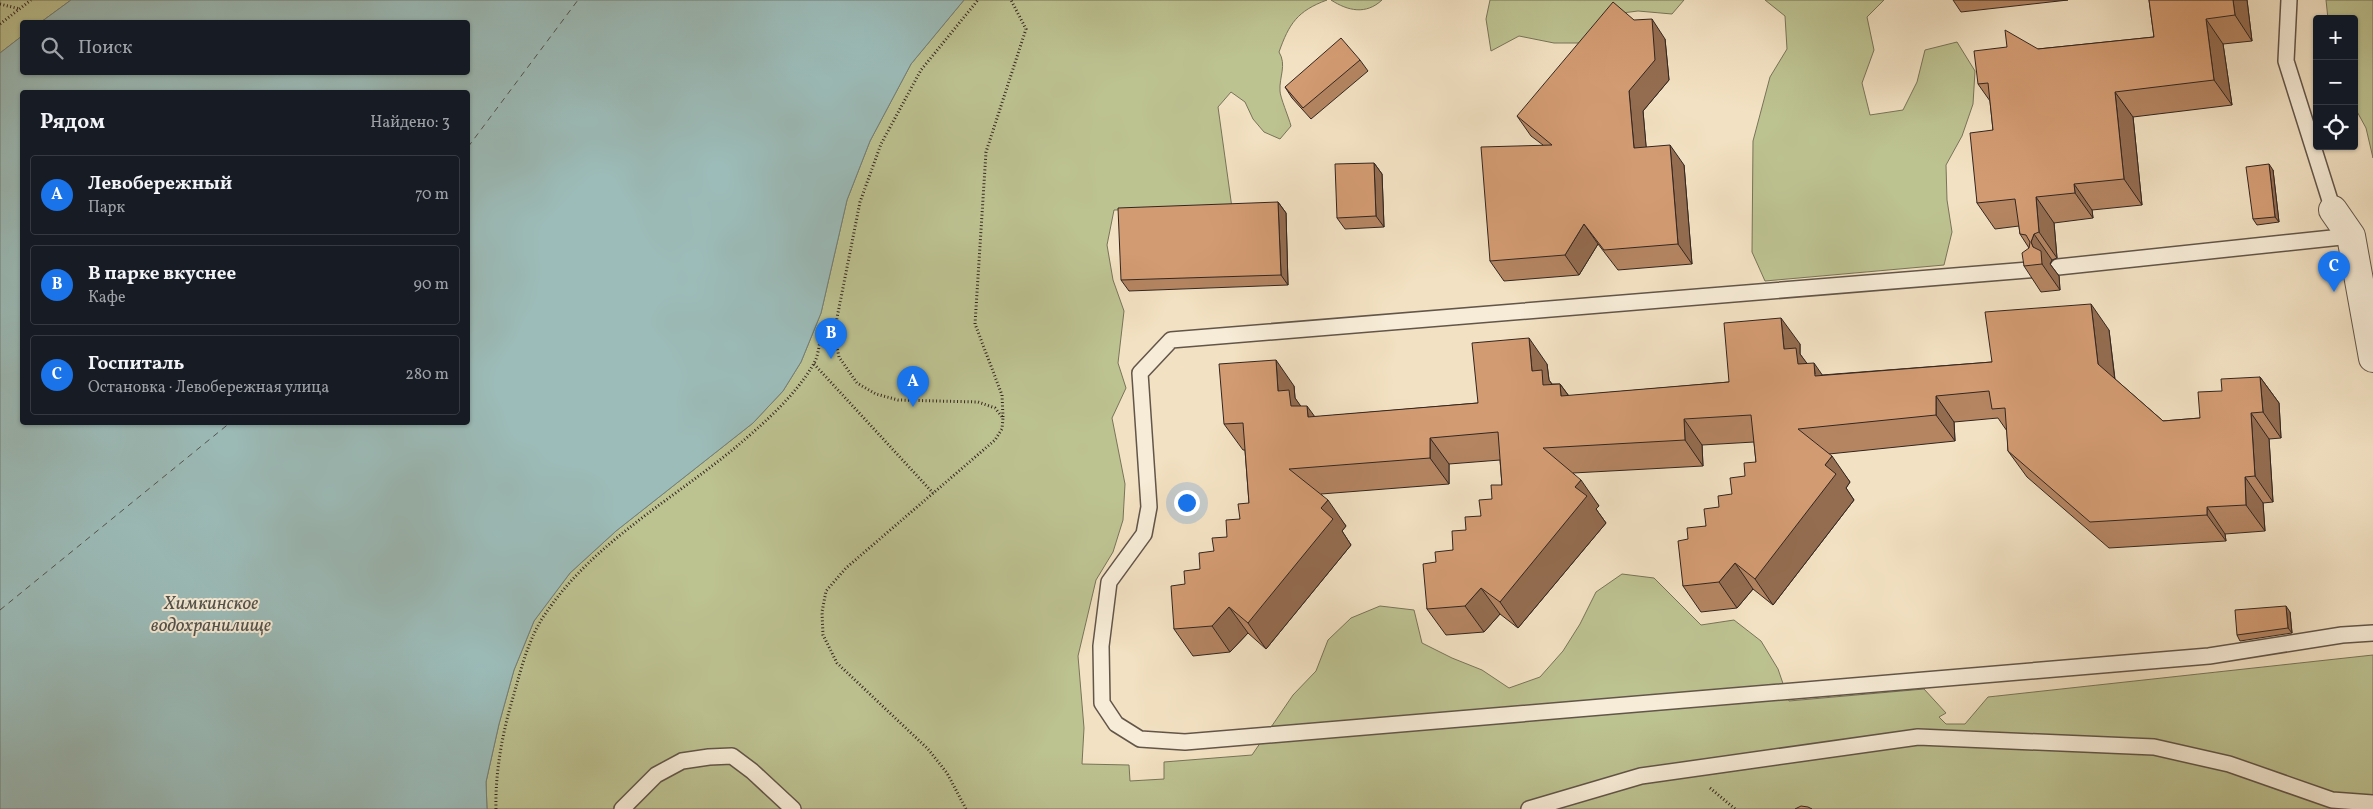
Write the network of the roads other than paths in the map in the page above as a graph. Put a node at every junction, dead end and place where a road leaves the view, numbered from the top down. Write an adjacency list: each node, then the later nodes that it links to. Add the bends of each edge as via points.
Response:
1 (2289, 0): 2 (lane, via 2286,60)
2 (2333, 210): 3 (street)
3 (2351, 236): 4 (lane); 6 (street)
4 (2058, 267)
5 (2039, 270): 7 (lane, via 1171,340 1140,374 1149,507 1144,534 1109,582 1101,646 1102,703 1116,724 1140,739 1185,742 2209,656)
6 (2373, 358)
7 (2373, 633)
8 (2373, 803): 11 (lane, via 2332,800 2229,764 2154,747 1918,737 1641,776)
9 (622, 809): 10 (lane, via 656,775 682,761 724,756 732,756)
10 (793, 809)
11 (1530, 809)

